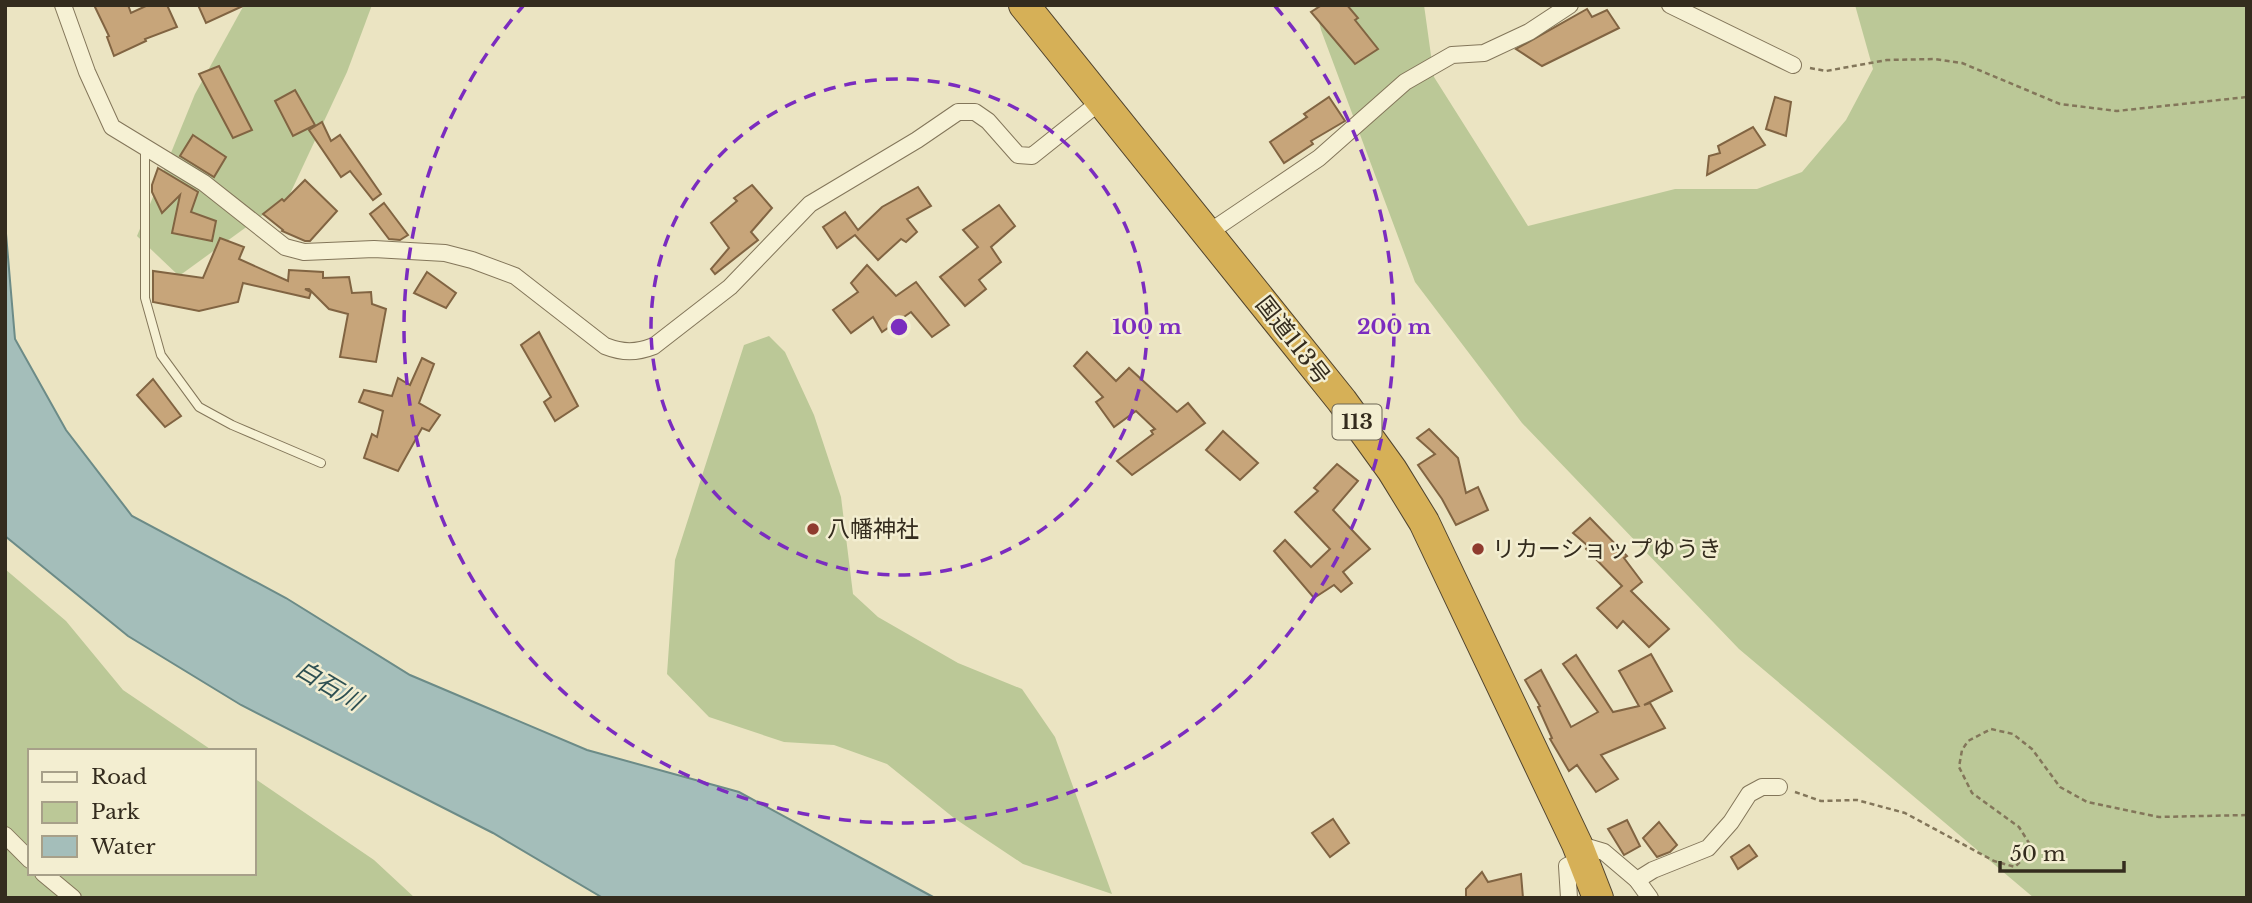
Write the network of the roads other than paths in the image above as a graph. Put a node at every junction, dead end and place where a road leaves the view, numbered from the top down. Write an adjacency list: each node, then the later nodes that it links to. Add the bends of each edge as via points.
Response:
1 (63, 5): 7 (street, via 112,127)
2 (1024, 5): 6 (highway, 国道113号 / 113)
3 (1570, 5): 8 (street, via 1530,32 1484,53 1452,55 1405,82 1319,158)
4 (1670, 5): 5 (street)
5 (1793, 65)
6 (1101, 101): 7 (street, via 1032,156 1018,155 975,112 958,112 810,204 730,287 654,346 639,352 605,346 515,276 472,260 445,253 304,252 285,247 204,183); 8 (highway, 国道113号 / 113)
7 (145, 147): 9 (lane, via 145,298 162,355 199,407)
8 (1208, 233): 12 (highway, 国道113号 / 113, via 1342,401 1424,522)
9 (321, 463)
10 (1779, 787): 15 (street, via 1762,787 1749,794 1708,848)
11 (5, 835): 13 (street)
12 (1579, 851): 15 (street, via 1604,852); 17 (street, via 1567,866); 18 (highway, 国道113号 / 113)
13 (28, 858)
14 (45, 875): 16 (street)
15 (1637, 880): 19 (street)
16 (73, 898)
17 (1569, 898)
18 (1598, 898)
19 (1650, 898)

